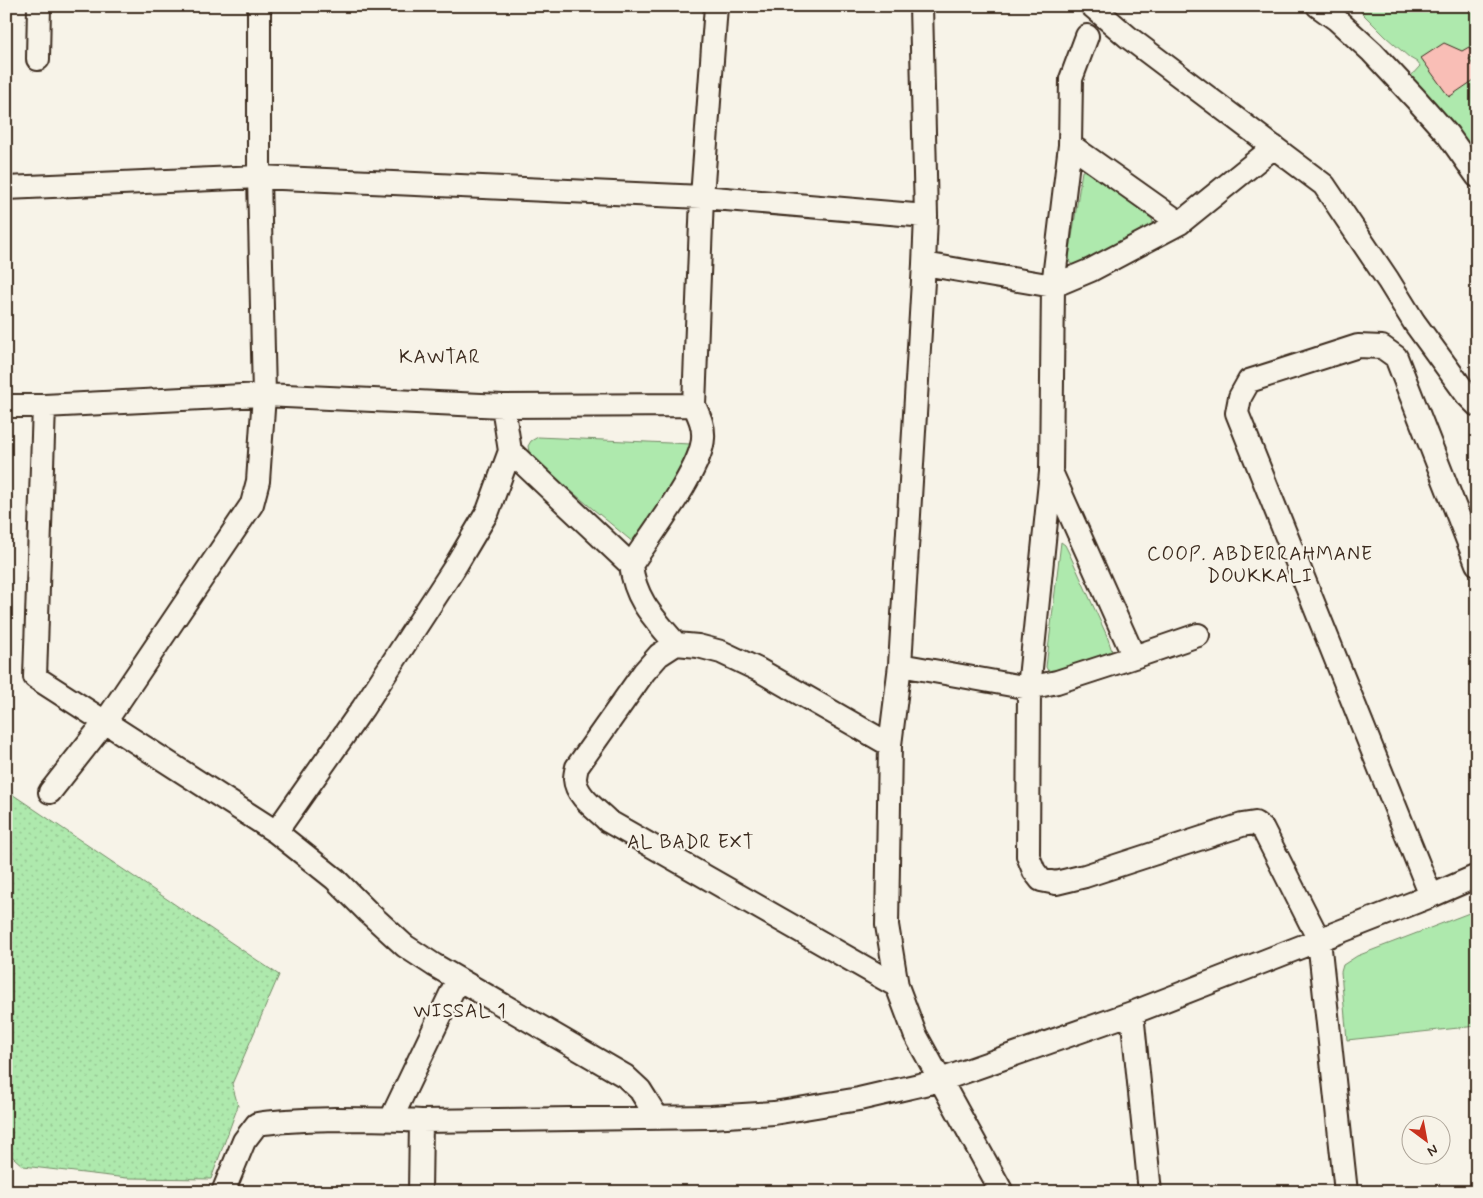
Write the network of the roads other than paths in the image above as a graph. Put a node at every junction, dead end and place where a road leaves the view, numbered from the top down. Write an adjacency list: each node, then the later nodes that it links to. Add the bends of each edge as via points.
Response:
1 (39, 6): 8 (street)
2 (259, 6): 12 (street)
3 (716, 6): 14 (street)
4 (922, 6): 15 (street)
5 (1092, 6): 10 (street)
6 (1318, 6): 11 (street, via 1391,72 1448,135)
7 (1087, 36): 9 (street, via 1071,79)
8 (38, 59)
9 (1070, 145): 16 (street); 18 (street)
10 (1274, 147): 16 (street); 21 (street, via 1324,184 1414,322 1466,395)
11 (1477, 176)
12 (260, 177): 13 (street); 14 (street); 19 (street)
13 (6, 188)
14 (702, 197): 15 (street); 20 (street)
15 (926, 216): 17 (street)
16 (1180, 223): 18 (street, via 1091,270)
17 (924, 264): 18 (street); 32 (street)
18 (1053, 286): 26 (street)
19 (264, 395): 23 (street); 24 (street); 34 (street, via 258,481 252,504)
20 (694, 405): 24 (street); 28 (street, via 702,422 703,440 696,463)
21 (1477, 405)
22 (6, 406): 23 (street)
23 (44, 406): 34 (street, via 34,677)
24 (503, 406): 25 (street)
25 (510, 451): 28 (street); 37 (street, via 488,511 453,570 363,708)
26 (1051, 472): 31 (street); 33 (street)
27 (1477, 564): 39 (street, via 1396,357 1382,347 1358,346 1249,381 1240,397 1237,413)
28 (631, 565): 30 (street, via 638,596)
29 (1198, 635): 31 (street)
30 (676, 644): 35 (street, via 721,652 759,670); 42 (street, via 659,655 644,672 577,767 575,779 578,788 608,820)
31 (1134, 657): 33 (street)
32 (900, 665): 33 (street); 35 (street)
33 (1029, 688): 40 (street, via 1028,856 1041,880 1056,883 1085,876 1242,825 1255,824 1263,828)
34 (105, 722): 36 (street); 37 (street)
35 (890, 745): 42 (street, via 887,925)
36 (50, 792)
37 (276, 832): 41 (street, via 335,879 405,946)
38 (1477, 876): 39 (street)
39 (1431, 896): 40 (street)
40 (1319, 940): 43 (street); 52 (street)
41 (458, 979): 45 (street, via 626,1076 640,1090); 46 (street)
42 (897, 986): 44 (street, via 915,1034)
43 (1132, 1013): 44 (street); 51 (street)
44 (941, 1080): 45 (street, via 859,1099 774,1113); 50 (street)
45 (657, 1118): 47 (street)
46 (391, 1119): 47 (street); 48 (street, via 283,1120 257,1124 244,1141)
47 (421, 1121): 49 (street)
48 (223, 1192)
49 (420, 1192)
50 (1002, 1192)
51 (1150, 1192)
52 (1346, 1192)

